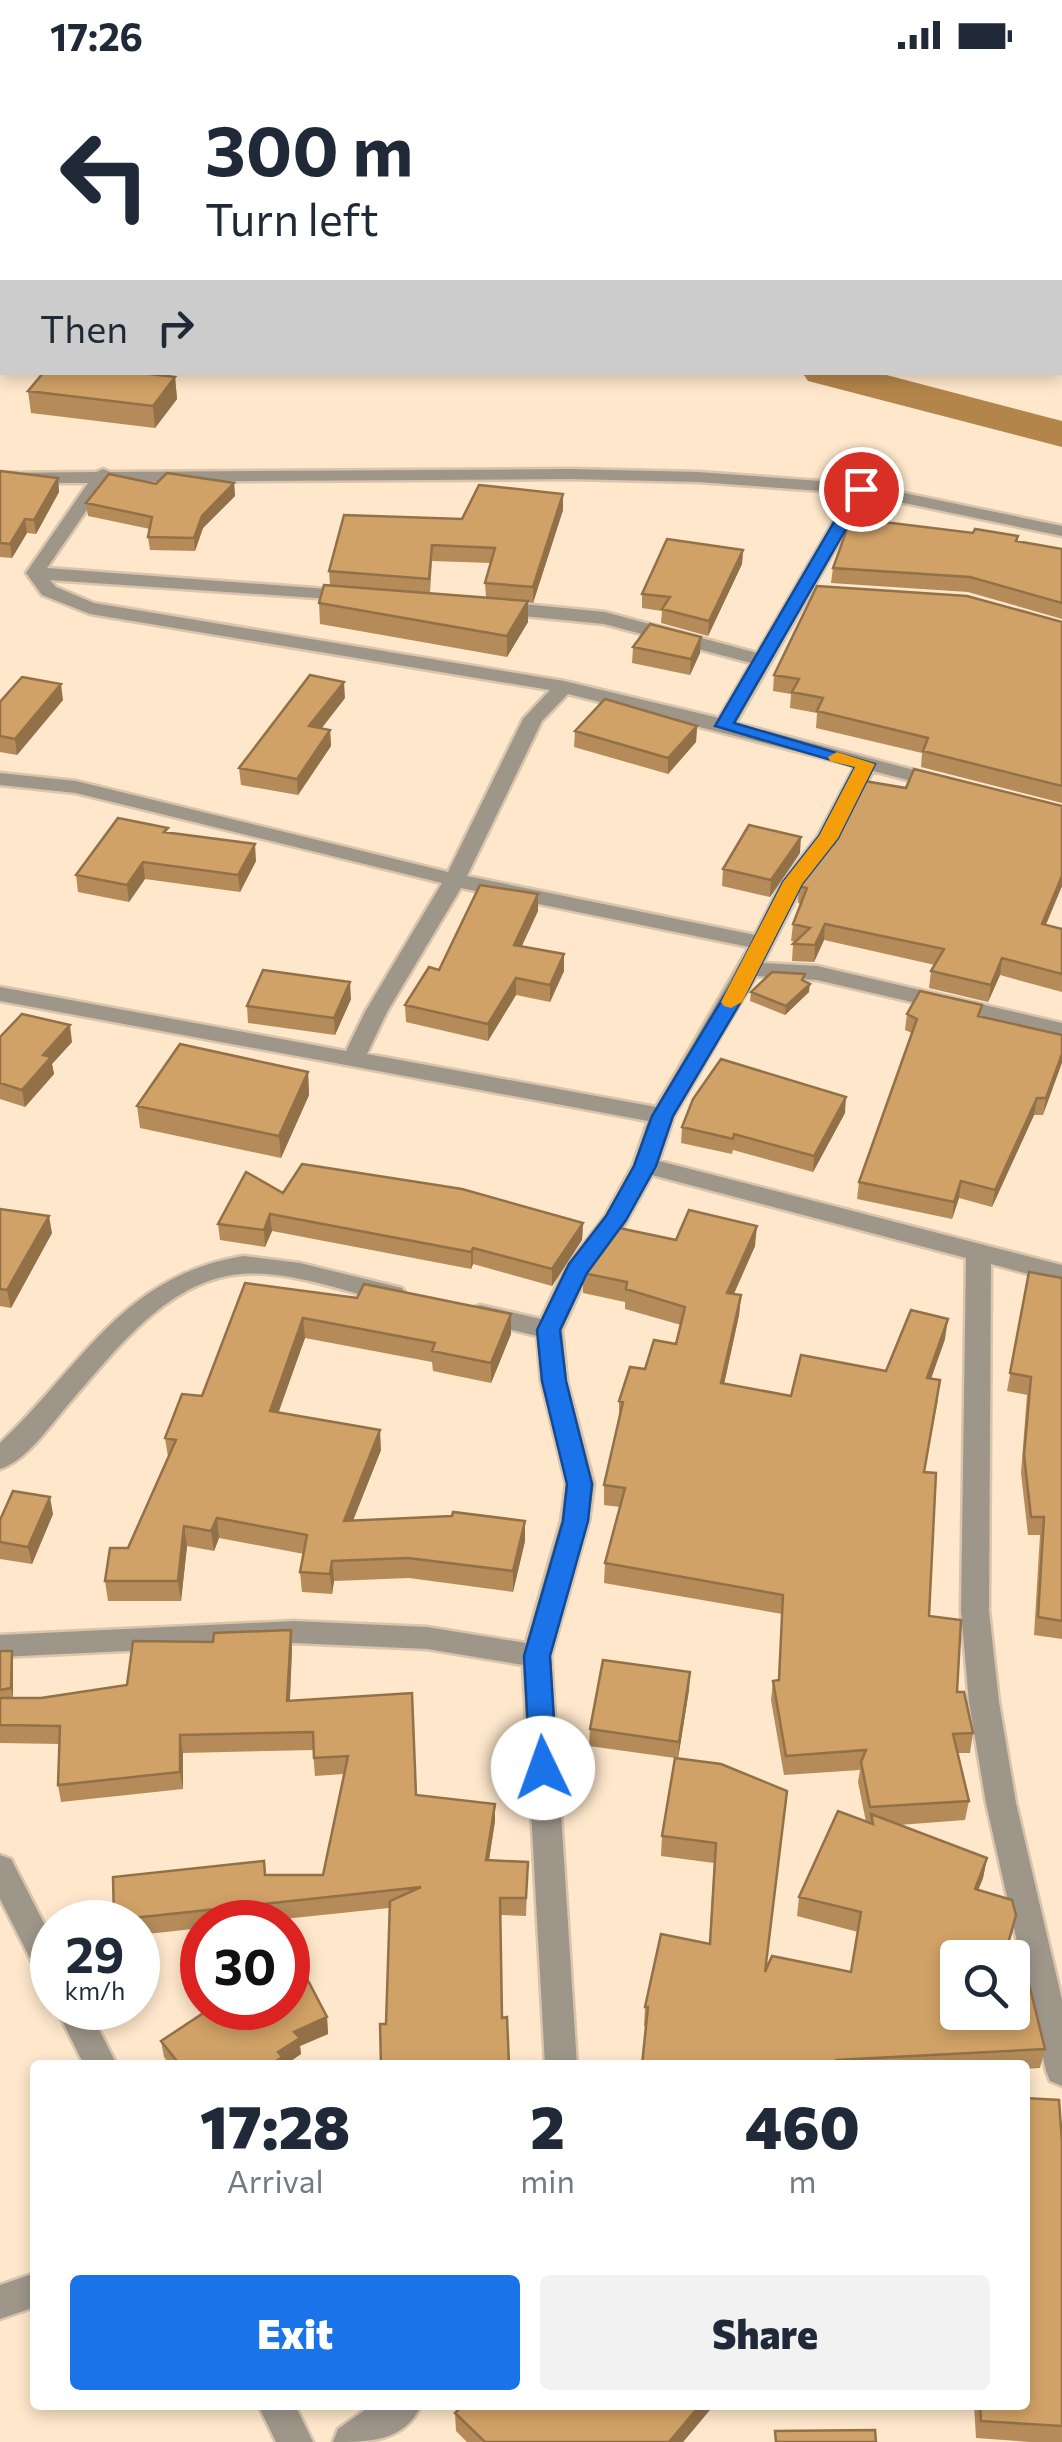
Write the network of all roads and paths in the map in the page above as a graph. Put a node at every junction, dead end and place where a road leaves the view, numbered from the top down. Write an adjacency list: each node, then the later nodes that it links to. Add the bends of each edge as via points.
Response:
1 (102, 474): 2 (street); 3 (street, via 571,474); 5 (street)
2 (0, 478)
3 (861, 489): 4 (street); 8 (street, via 811,591)
4 (1062, 532)
5 (35, 573): 6 (street); 9 (street, via 50,591 90,608)
6 (377, 599)
7 (472, 606): 8 (street, via 605,618)
8 (762, 660): 10 (street)
9 (564, 687): 10 (street); 14 (street, via 533,719)
10 (724, 726): 11 (street)
11 (866, 764): 13 (street); 15 (street)
12 (0, 779): 14 (street, via 76,787)
13 (960, 788)
14 (455, 880): 15 (street); 18 (street)
15 (754, 956): 17 (street); 19 (street)
16 (0, 994): 18 (street)
17 (1062, 1030)
18 (353, 1060): 19 (street)
19 (662, 1116): 20 (street)
20 (645, 1166): 21 (street); 25 (street, via 577,1270)
21 (979, 1254): 22 (street); 34 (street, via 975,1611 984,1702)
22 (1062, 1274)
23 (418, 1300): 26 (street, via 268,1266 239,1265 184,1278 162,1291)
24 (455, 1309): 25 (street)
25 (549, 1330): 28 (street, via 554,1381 580,1484)
26 (0, 1459)
27 (0, 1646): 28 (street, via 294,1632 427,1638)
28 (537, 1656): 33 (street)
29 (0, 1868): 30 (street)
30 (30, 1927)
31 (83, 2030): 32 (street)
32 (98, 2060)
33 (561, 2060)
34 (1062, 2072)
35 (30, 2292): 36 (street)
36 (0, 2302)
37 (279, 2410): 39 (street)
38 (396, 2410): 40 (street)
39 (295, 2442)
40 (351, 2442)

